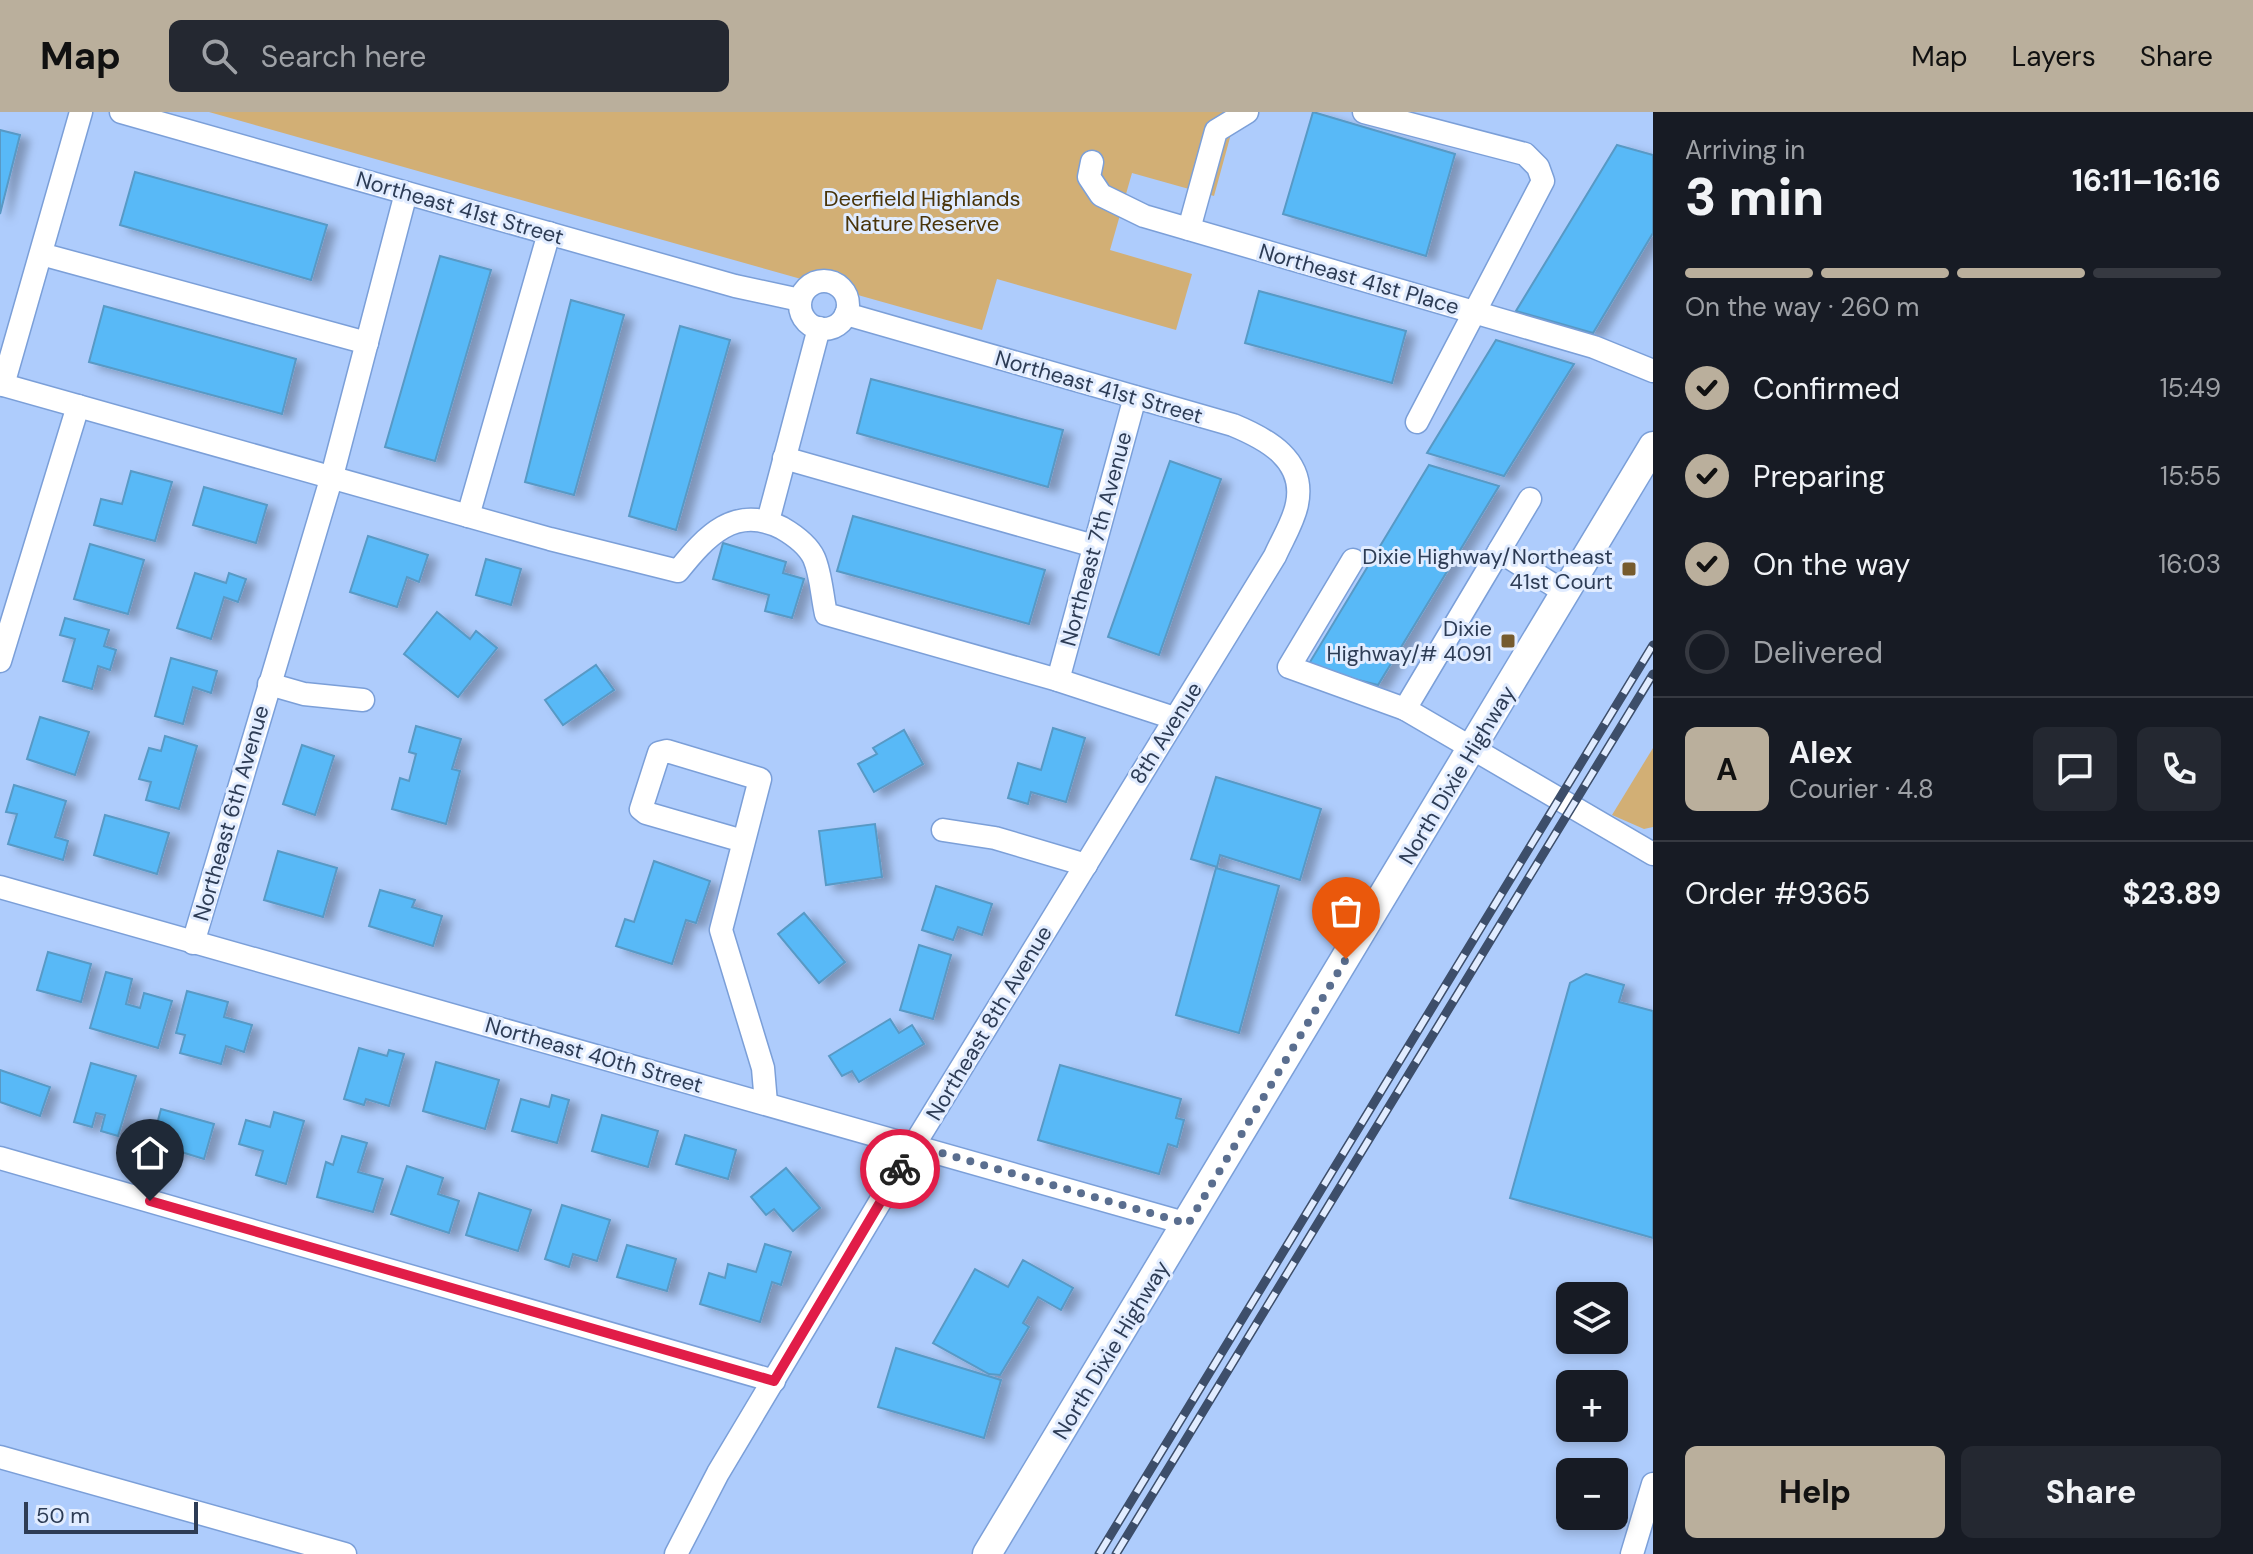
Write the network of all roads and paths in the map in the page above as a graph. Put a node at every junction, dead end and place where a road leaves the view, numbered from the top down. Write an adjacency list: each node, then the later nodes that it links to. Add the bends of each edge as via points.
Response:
1 (81, 112): 9 (street)
2 (121, 112): 6 (street, Northeast 41st Street)
3 (1247, 112): 7 (street, via 1216,131)
4 (1364, 112): 11 (street, via 1525,154 1538,167 1543,181)
5 (1092, 162): 7 (street, Northeast 41st Place, via 1089,177 1101,195 1133,212)
6 (406, 193): 8 (street, Northeast 41st Street); 14 (street, Northeast 6th Avenue)
7 (1182, 227): 11 (street, Northeast 41st Place)
8 (549, 233): 10 (street, Northeast 41st Street); 25 (street)
9 (41, 254): 14 (street); 16 (street)
10 (800, 300): 12 (street, via 811,285 831,282 846,295); 13 (street, via 804,318)
11 (1476, 313): 15 (street, Northeast 41st Place, via 1594,347); 19 (street)
12 (846, 314): 13 (street, via 835,326); 17 (street, Northeast 41st Street)
13 (819, 328): 21 (street)
14 (367, 343): 23 (street, Northeast 6th Avenue)
15 (1653, 371)
16 (2, 385): 18 (street)
17 (1135, 397): 22 (street, Northeast 41st Street, via 1267,439); 27 (street, Northeast 7th Avenue)
18 (78, 406): 23 (street); 31 (street)
19 (1417, 422)
20 (1653, 446): 30 (main road, North Dixie Highway)
21 (784, 458): 26 (street); 27 (street)
22 (1294, 468): 36 (street, 8th Avenue, via 1297,503 1275,556)
23 (332, 476): 25 (street); 33 (street, Northeast 6th Avenue)
24 (1530, 499): 28 (street)
25 (468, 516): 26 (street, via 678,571 700,544 732,520)
26 (768, 521): 32 (street, via 795,535 814,557 826,614)
27 (1094, 546): 32 (street, Northeast 7th Avenue)
28 (1499, 551): 30 (street); 35 (street)
29 (1353, 560): 35 (street, via 1289,667)
30 (1566, 593): 37 (main road, North Dixie Highway)
31 (0, 661)
32 (1058, 680): 36 (street)
33 (269, 684): 34 (street, Northeast 6th Avenue); 43 (street, Northeast 6th Avenue)
34 (363, 700)
35 (1405, 709): 37 (street)
36 (1174, 718): 41 (street, 8th Avenue)
37 (1473, 748): 40 (street); 47 (main road, North Dixie Highway)
38 (943, 830): 41 (street, via 995,838)
39 (743, 841): 39 (street, via 760,779 659,753 641,809); 44 (street, via 721,930 763,1068)
40 (1653, 854)
41 (1086, 865): 45 (street, Northeast 8th Avenue)
42 (0, 887): 43 (street, Northeast 40th Street)
43 (193, 943): 44 (street, Northeast 40th Street)
44 (766, 1103): 45 (street, Northeast 40th Street)
45 (914, 1145): 47 (street, Northeast 40th Street); 48 (street, Northeast 8th Avenue)
46 (0, 1158): 48 (street)
47 (1188, 1224): 53 (main road, North Dixie Highway)
48 (774, 1381): 52 (street, Northeast 8th Avenue)
49 (0, 1457): 51 (street)
50 (1653, 1484): 54 (street)
51 (345, 1554)
52 (676, 1554)
53 (987, 1554)
54 (1632, 1554)

